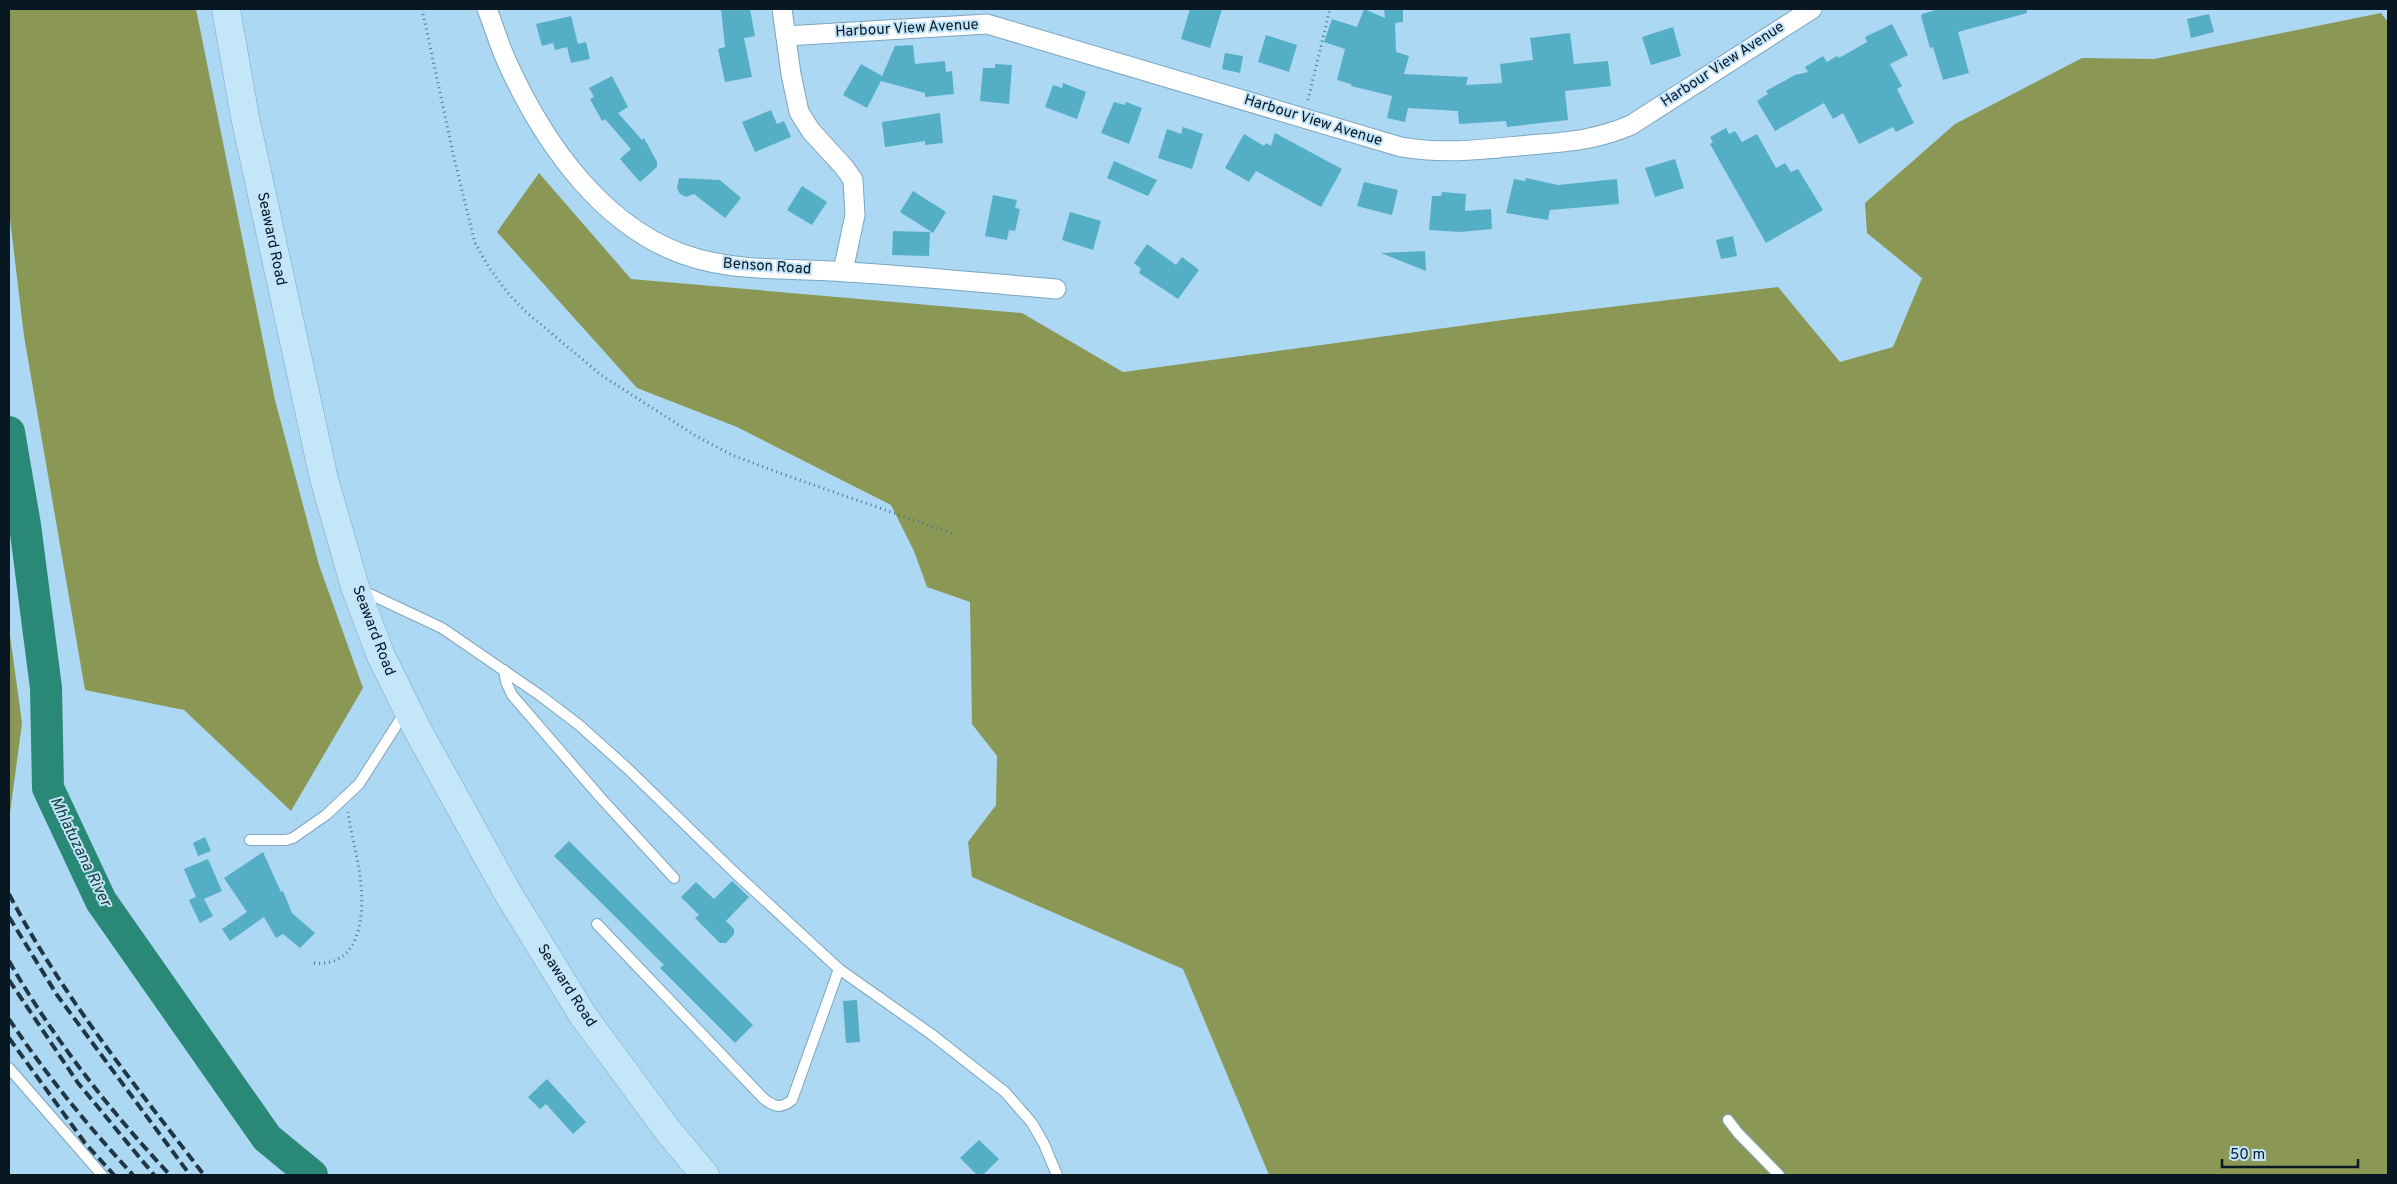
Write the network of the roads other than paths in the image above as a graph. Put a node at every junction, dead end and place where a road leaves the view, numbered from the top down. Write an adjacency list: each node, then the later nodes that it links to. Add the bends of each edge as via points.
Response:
1 (226, 9): 9 (street, Seaward Road, via 245,117 324,479)
2 (487, 9): 7 (street, Benson Road, via 506,61 526,102 586,186 616,216 655,243 697,259 743,268)
3 (782, 9): 6 (street)
4 (1812, 9): 5 (street, Harbour View Avenue, via 1631,125 1607,136 1453,152 1401,147)
5 (987, 16): 6 (street, Harbour View Avenue)
6 (786, 36): 7 (street, via 799,112 810,131 852,180 855,215)
7 (844, 272): 8 (street, Benson Road)
8 (1056, 289)
9 (355, 587): 10 (lane, via 442,628); 11 (street, Seaward Road)
10 (504, 670): 13 (lane, via 512,695); 15 (lane, via 579,725)
11 (406, 710): 12 (lane, via 359,784 326,815 293,838); 19 (street, Seaward Road, via 506,890 584,1017)
12 (250, 840)
13 (674, 878)
14 (597, 924): 15 (lane, via 775,1107 785,1106 792,1100)
15 (839, 969): 20 (lane, via 1005,1092 1032,1123)
16 (9, 1068): 18 (lane)
17 (1728, 1120): 21 (lane)
18 (102, 1175)
19 (705, 1175)
20 (1057, 1175)
21 (1779, 1175)

